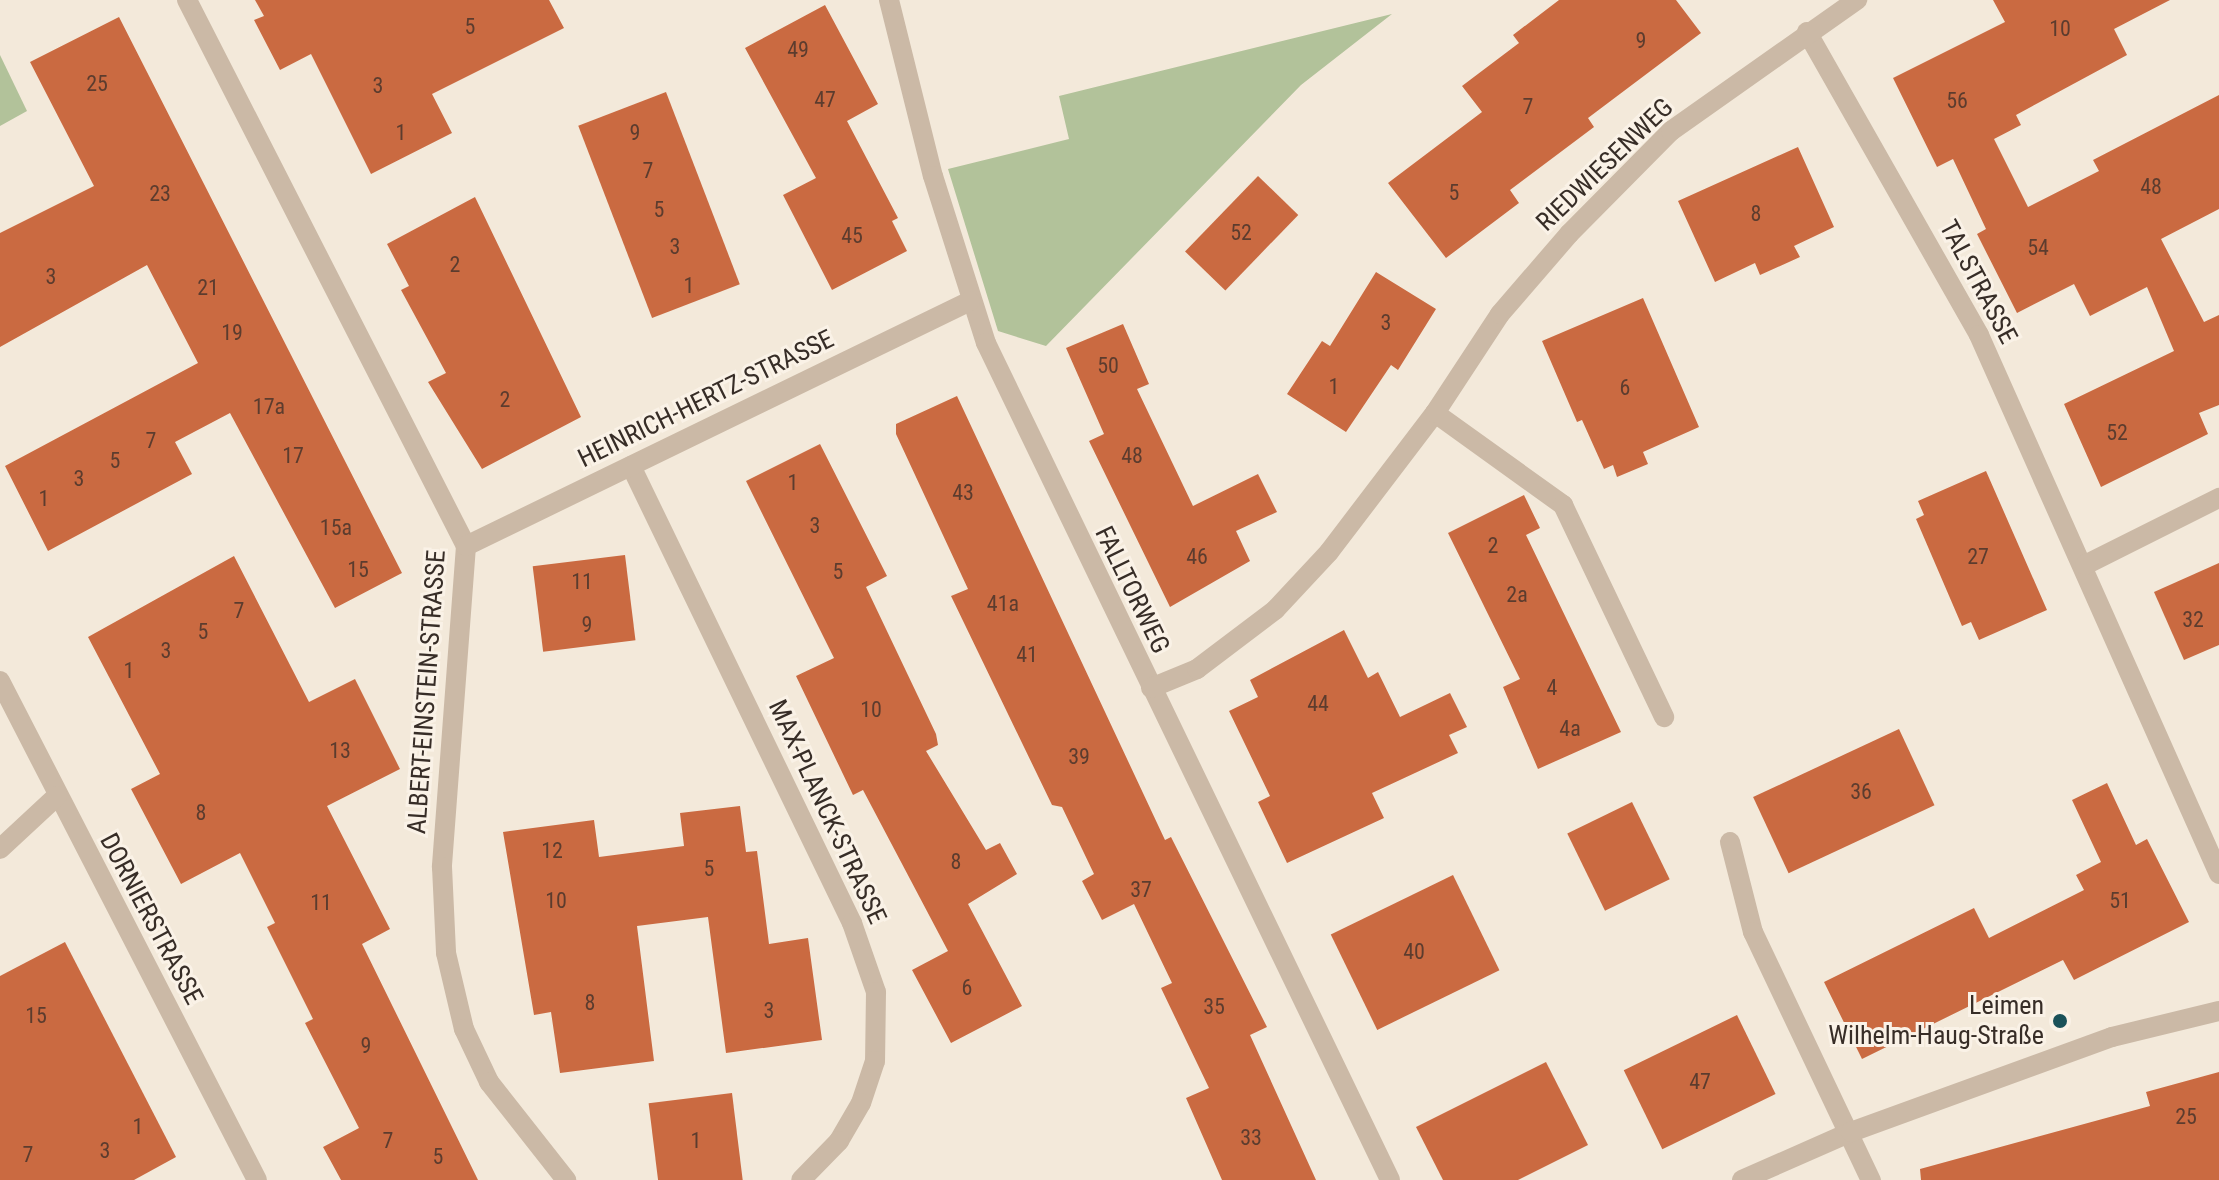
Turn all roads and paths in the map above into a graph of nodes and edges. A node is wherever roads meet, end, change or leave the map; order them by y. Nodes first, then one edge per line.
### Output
1 (187, 0) edge
2 (889, 0) edge
3 (1857, 0) edge
4 (1807, 32) junction
5 (970, 301) junction
6 (1435, 413) junction
7 (631, 466) junction
8 (2219, 498) edge
9 (466, 546) junction
10 (2085, 565) junction
11 (0, 681) edge
12 (1151, 688) junction
13 (1664, 717) dead end
14 (57, 796) junction
15 (1730, 842) dead end
16 (0, 849) edge
17 (2219, 874) edge
18 (2219, 1011) edge
19 (1851, 1132) junction
20 (257, 1180) edge
21 (566, 1180) edge
22 (801, 1180) edge
23 (1390, 1180) edge
24 (1742, 1180) edge
25 (1871, 1180) edge

1 - 9 street, ALBERT-EINSTEIN-STRASSE
2 - 5 street, FALLTORWEG
3 - 4 street, RIEDWIESENWEG
4 - 6 street, RIEDWIESENWEG
4 - 10 street, TALSTRASSE
5 - 7 street, HEINRICH-HERTZ-STRASSE
5 - 12 street, FALLTORWEG
6 - 12 street, RIEDWIESENWEG
6 - 13 street
7 - 9 street, HEINRICH-HERTZ-STRASSE
7 - 22 street, MAX-PLANCK-STRASSE
8 - 10 street
9 - 21 street, ALBERT-EINSTEIN-STRASSE
10 - 17 street, TALSTRASSE
11 - 14 street, DORNIERSTRASSE
12 - 23 street, FALLTORWEG
14 - 16 street
14 - 20 street, DORNIERSTRASSE
15 - 19 street
18 - 19 street
19 - 24 street
19 - 25 street

